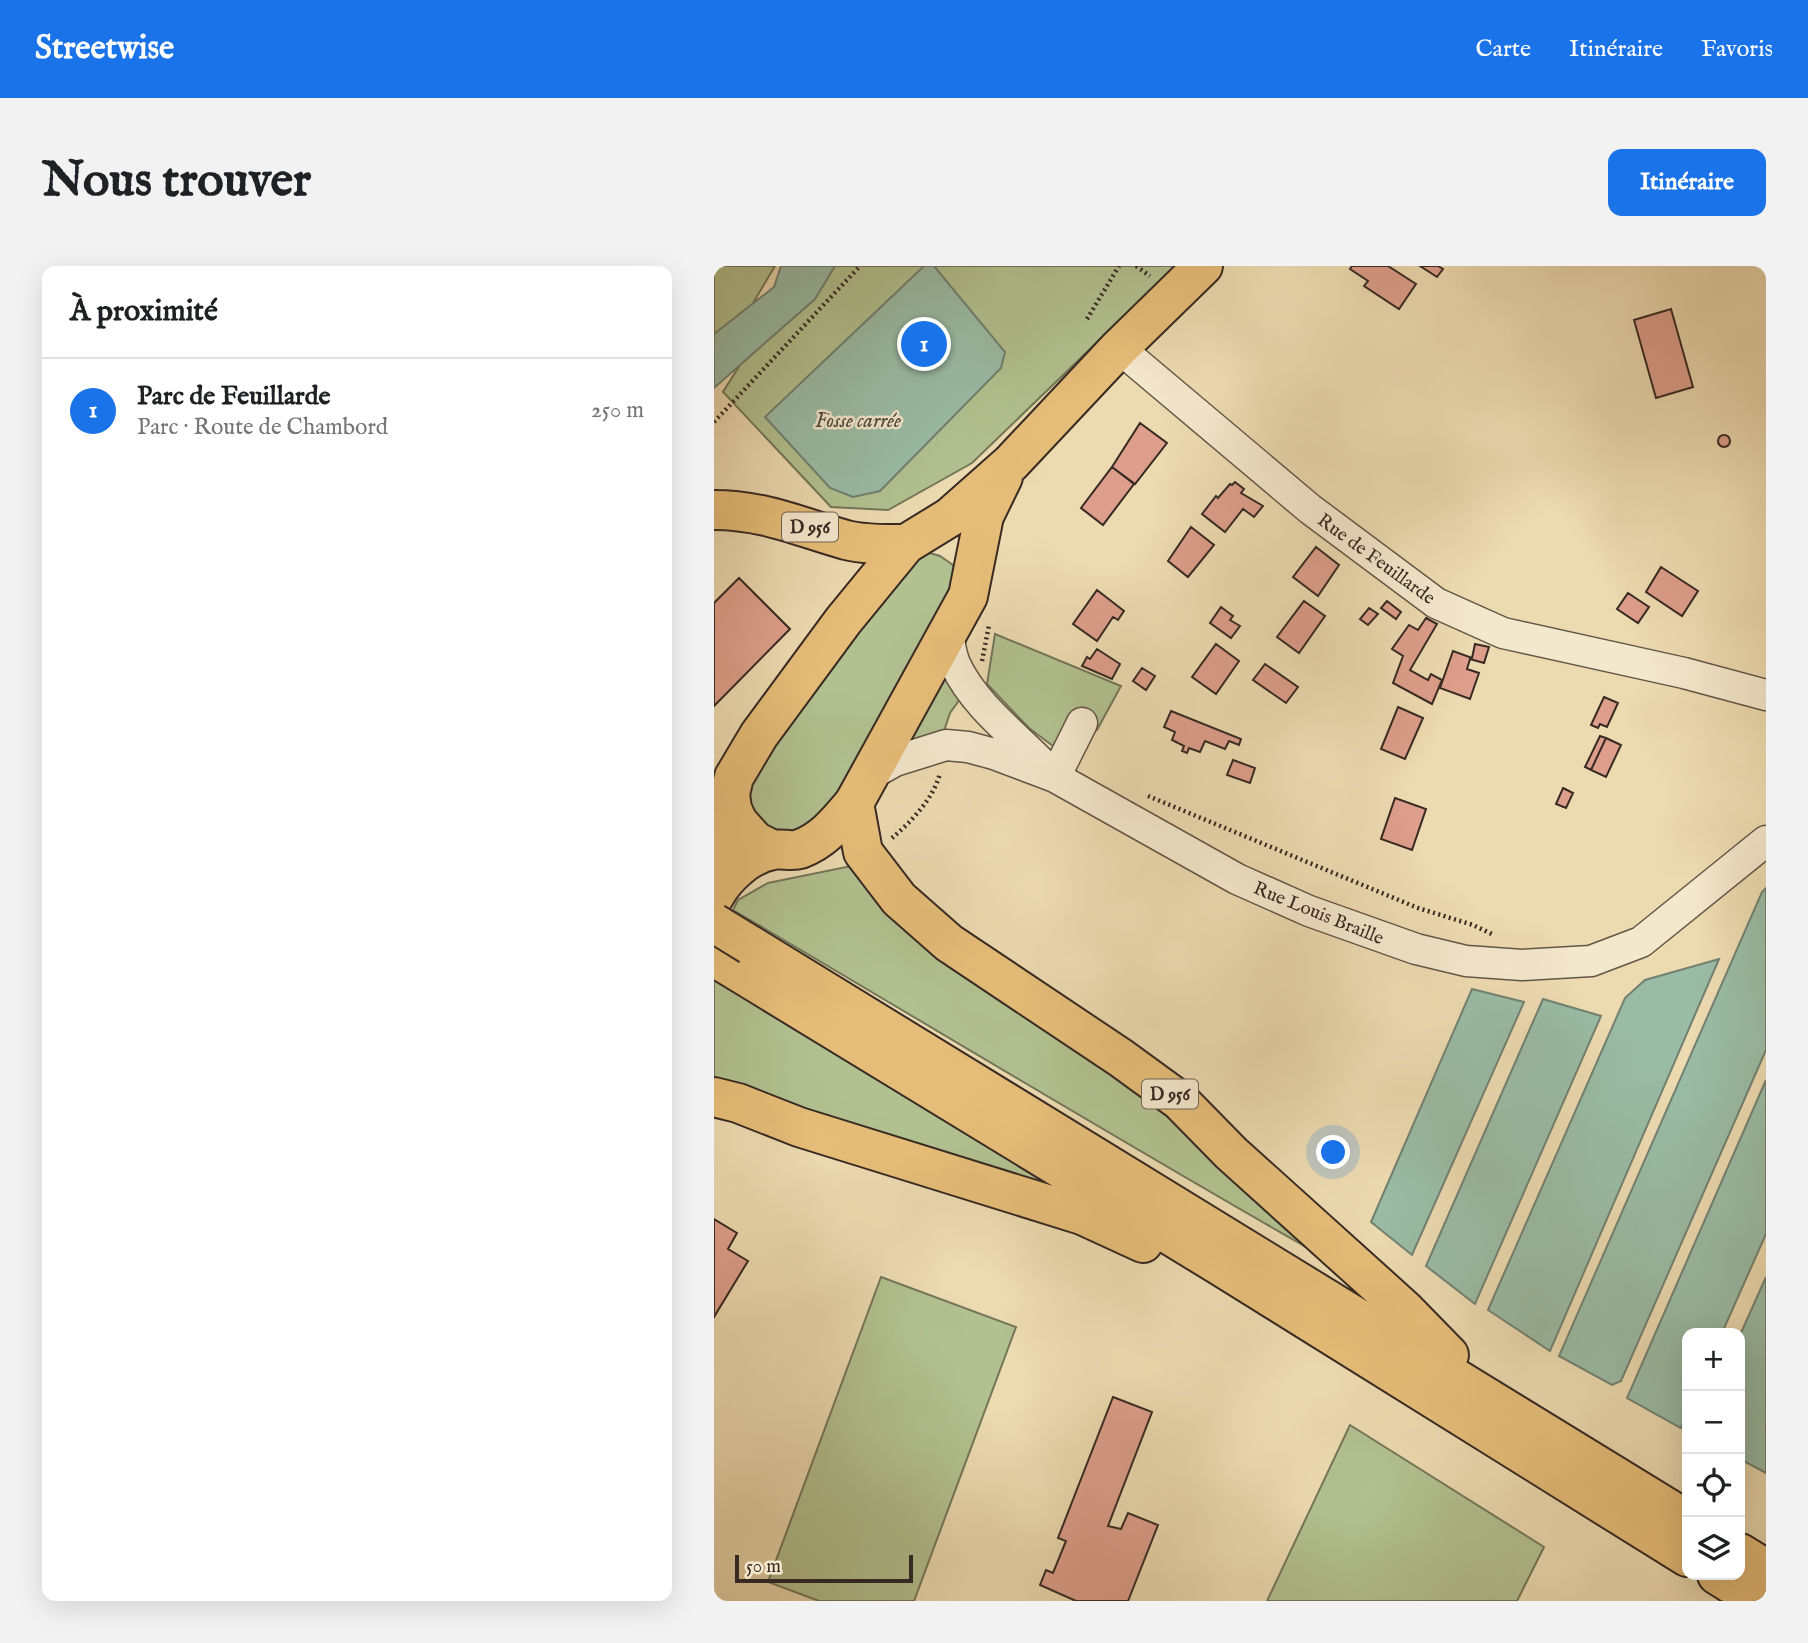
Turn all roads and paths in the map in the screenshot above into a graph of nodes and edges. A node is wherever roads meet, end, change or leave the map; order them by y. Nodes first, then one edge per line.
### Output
1 (860, 266) edge
2 (1119, 266) edge
3 (1203, 266) edge
4 (1087, 319) dead end
5 (1119, 348) junction
6 (714, 422) edge
7 (1011, 463) junction
8 (714, 510) edge
9 (916, 538) junction
10 (974, 565) junction
11 (948, 634) junction
12 (1766, 695) edge
13 (1082, 723) dead end
14 (1055, 778) junction
15 (861, 789) junction
16 (1138, 792) dead end
17 (725, 798) edge
18 (1766, 841) edge
19 (714, 850) edge
20 (773, 850) junction
21 (714, 897) edge
22 (714, 923) edge
23 (1497, 936) dead end
24 (732, 957) edge
25 (714, 1097) edge
26 (1222, 1267) junction
27 (1492, 1398) junction
28 (1682, 1517) edge
29 (1682, 1554) edge
30 (1745, 1556) edge
31 (1766, 1569) edge
32 (1725, 1580) edge
33 (1759, 1601) edge

1 - 6 path
2 - 4 path
3 - 5 main road
5 - 7 main road
5 - 12 street, Rue de Feuillarde
7 - 9 main road
7 - 10 main road
8 - 9 main road, D 956
9 - 10 main road
9 - 17 main road
10 - 11 main road
11 - 14 street
11 - 15 main road
13 - 14 street
14 - 15 street, Rue Louis Braille
14 - 18 street, Rue Louis Braille
15 - 20 main road
15 - 27 main road, D 956
16 - 23 path
17 - 19 main road
17 - 20 main road
20 - 21 main road
22 - 24 main road, D 956, bridge
24 - 26 main road, D 956
24 - 27 main road, D 956
25 - 26 main road, D 956
26 - 29 main road, D 956
27 - 28 main road, D 956
30 - 31 main road
32 - 33 main road

